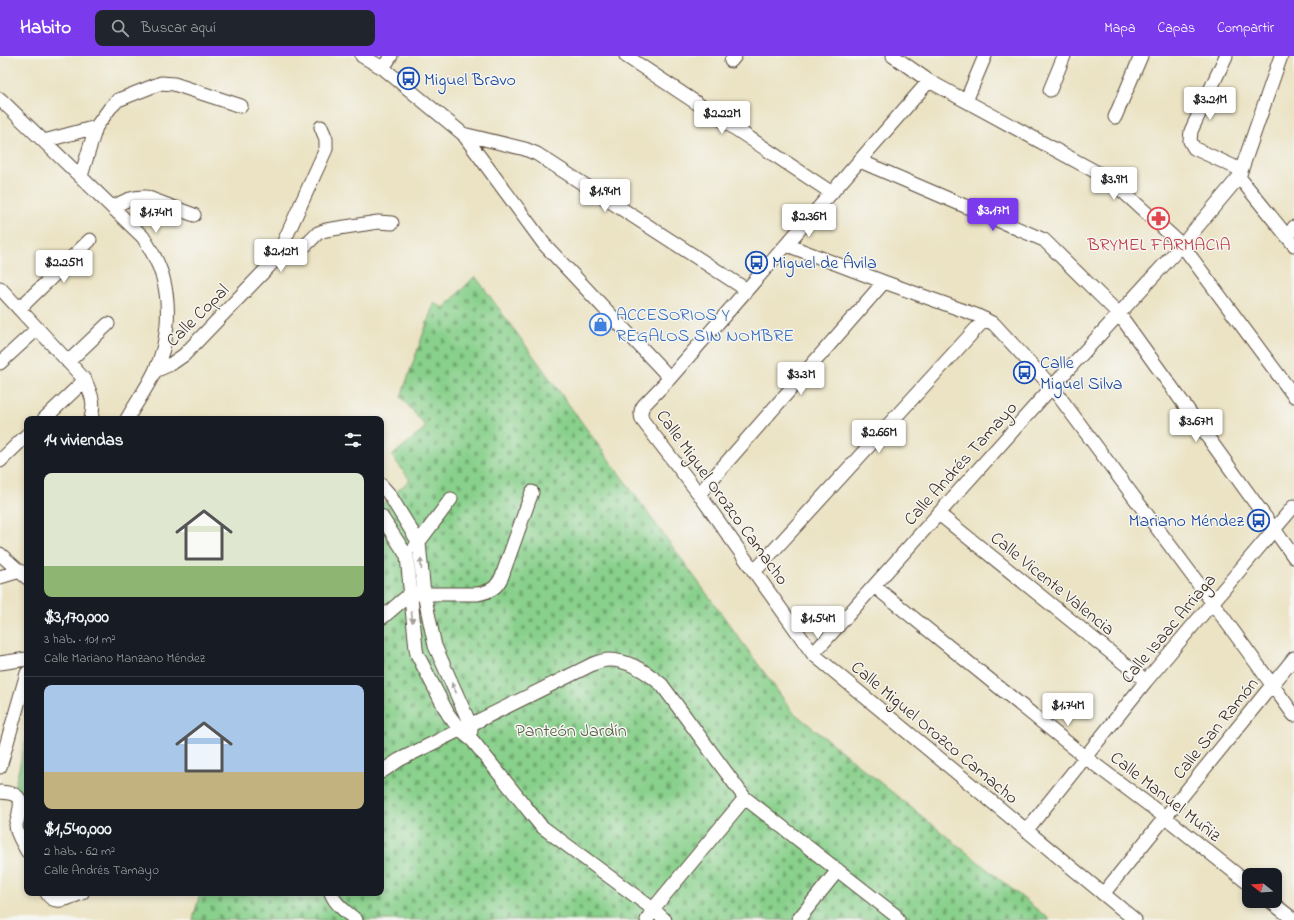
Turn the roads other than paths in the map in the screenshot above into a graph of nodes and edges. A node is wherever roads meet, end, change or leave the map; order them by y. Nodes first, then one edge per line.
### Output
1 (362, 56) edge
2 (391, 56) edge
3 (626, 56) edge
4 (893, 56) edge
5 (985, 56) edge
6 (1064, 56) edge
7 (1141, 56) edge
8 (1226, 56) edge
9 (1281, 56) edge
10 (383, 68) junction
11 (930, 81) junction
12 (1050, 90) dead end
13 (0, 99) edge
14 (966, 101) junction
15 (241, 106) dead end
16 (1116, 117) dead end
17 (96, 126) junction
18 (322, 127) dead end
19 (463, 134) junction
20 (44, 141) junction
21 (860, 161) junction
22 (1240, 173) junction
23 (81, 176) junction
24 (832, 193) junction
25 (113, 207) junction
26 (194, 215) dead end
27 (392, 223) dead end
28 (1292, 236) edge
29 (90, 240) dead end
30 (786, 245) junction
31 (1182, 245) junction
32 (281, 249) junction
33 (884, 282) junction
34 (0, 288) edge
35 (747, 290) junction
36 (19, 309) junction
37 (1119, 314) junction
38 (985, 319) junction
39 (108, 324) dead end
40 (37, 329) junction
41 (68, 362) junction
42 (0, 363) edge
43 (155, 372) junction
44 (670, 378) junction
45 (84, 380) junction
46 (1052, 387) junction
47 (1294, 396) edge
48 (47, 416) edge
49 (92, 416) edge
50 (129, 416) edge
51 (24, 438) edge
52 (0, 460) edge
53 (384, 489) edge
54 (532, 492) dead end
55 (699, 494) junction
56 (451, 499) dead end
57 (1294, 506) edge
58 (938, 514) junction
59 (384, 521) edge
60 (1274, 531) junction
61 (419, 543) junction
62 (0, 554) edge
63 (407, 556) junction
64 (1294, 557) edge
65 (754, 572) junction
66 (23, 575) edge
67 (0, 577) edge
68 (874, 586) junction
69 (410, 594) junction
70 (424, 594) junction
71 (1212, 602) junction
72 (384, 616) edge
73 (813, 654) junction
74 (1294, 658) edge
75 (24, 659) edge
76 (0, 663) edge
77 (24, 681) edge
78 (1146, 681) junction
79 (1272, 686) junction
80 (1294, 715) edge
81 (465, 727) junction
82 (6, 729) edge
83 (1085, 757) junction
84 (0, 767) edge
85 (384, 770) edge
86 (0, 792) edge
87 (745, 798) junction
88 (1165, 817) junction
89 (1026, 831) junction
90 (24, 845) edge
91 (838, 870) junction
92 (1242, 878) edge
93 (1103, 894) junction
94 (48, 896) edge
95 (73, 896) edge
96 (332, 896) edge
97 (1280, 908) edge
98 (650, 915) edge
99 (1289, 915) edge
100 (356, 920) edge
101 (665, 920) edge
102 (798, 920) edge
103 (898, 920) edge
104 (1135, 920) edge

1 - 10 street, Calle Miguel Orozco Camacho
2 - 10 street
3 - 24 street
4 - 11 street
5 - 14 street
6 - 12 street
7 - 16 street
8 - 22 street
9 - 22 street, Calle Andrés Tamayo
10 - 19 street, Calle Miguel Orozco Camacho
11 - 14 street
11 - 21 street
13 - 20 street
14 - 31 street
15 - 17 street
17 - 20 street
17 - 23 street
18 - 32 street, Calle Copal
19 - 35 street
19 - 44 street, Calle Miguel Orozco Camacho
20 - 23 street
21 - 24 street
21 - 37 street
22 - 28 street
22 - 31 street, Calle Andrés Tamayo
23 - 25 street
24 - 30 street
25 - 26 street
25 - 43 street
27 - 32 street
29 - 36 street
30 - 33 street
30 - 35 street
31 - 37 street, Calle Andrés Tamayo
31 - 47 street
32 - 43 street, Calle Copal
33 - 38 street
33 - 55 street
34 - 36 street
35 - 44 street
36 - 40 street
37 - 46 street, Calle Andrés Tamayo
37 - 60 street
38 - 46 street
38 - 65 street
39 - 41 street
40 - 41 street
40 - 42 street
41 - 45 street
43 - 50 street
44 - 55 street, Calle Miguel Orozco Camacho
45 - 48 street
45 - 49 street
46 - 58 street, Calle Andrés Tamayo
46 - 71 street
51 - 52 street
53 - 61 street
54 - 70 street
55 - 65 street, Calle Miguel Orozco Camacho
56 - 61 street
57 - 60 street, Calle Isaac Arriaga
58 - 68 street, Calle Andrés Tamayo
58 - 78 street, Calle Vicente Valencia
59 - 63 street
60 - 64 street
60 - 71 street, Calle Isaac Arriaga
61 - 63 street
70 -> 61 street
62 - 66 street
63 - 69 street
65 - 73 street, Calle Miguel Orozco Camacho
66 - 67 street
68 - 73 street, Calle Andrés Tamayo
68 - 83 street, Calle Manuel Muñiz
69 - 70 street
69 - 72 street
69 -> 81 street
81 -> 70 street
71 - 78 street, Calle Isaac Arriaga
71 - 79 street
73 - 89 street, Calle Miguel Orozco Camacho
74 - 79 street, Calle San Ramón
75 - 76 street
77 - 82 street
78 - 83 street, Calle Isaac Arriaga
79 - 80 street
79 - 88 street, Calle San Ramón
81 - 85 street
81 - 87 street
81 - 98 street
82 - 84 street
83 - 88 street, Calle Manuel Muñiz
83 - 89 street, Calle Isaac Arriaga
86 - 90 street
87 - 91 street
87 - 98 street
88 - 92 street, Calle Manuel Muñiz
88 - 93 street, Calle San Ramón
89 - 93 street, Calle Miguel Orozco Camacho
91 - 102 street
91 - 103 street
93 - 104 street, Calle Miguel Orozco Camacho
94 - 95 street
96 - 100 street
97 - 99 street
98 - 101 street

